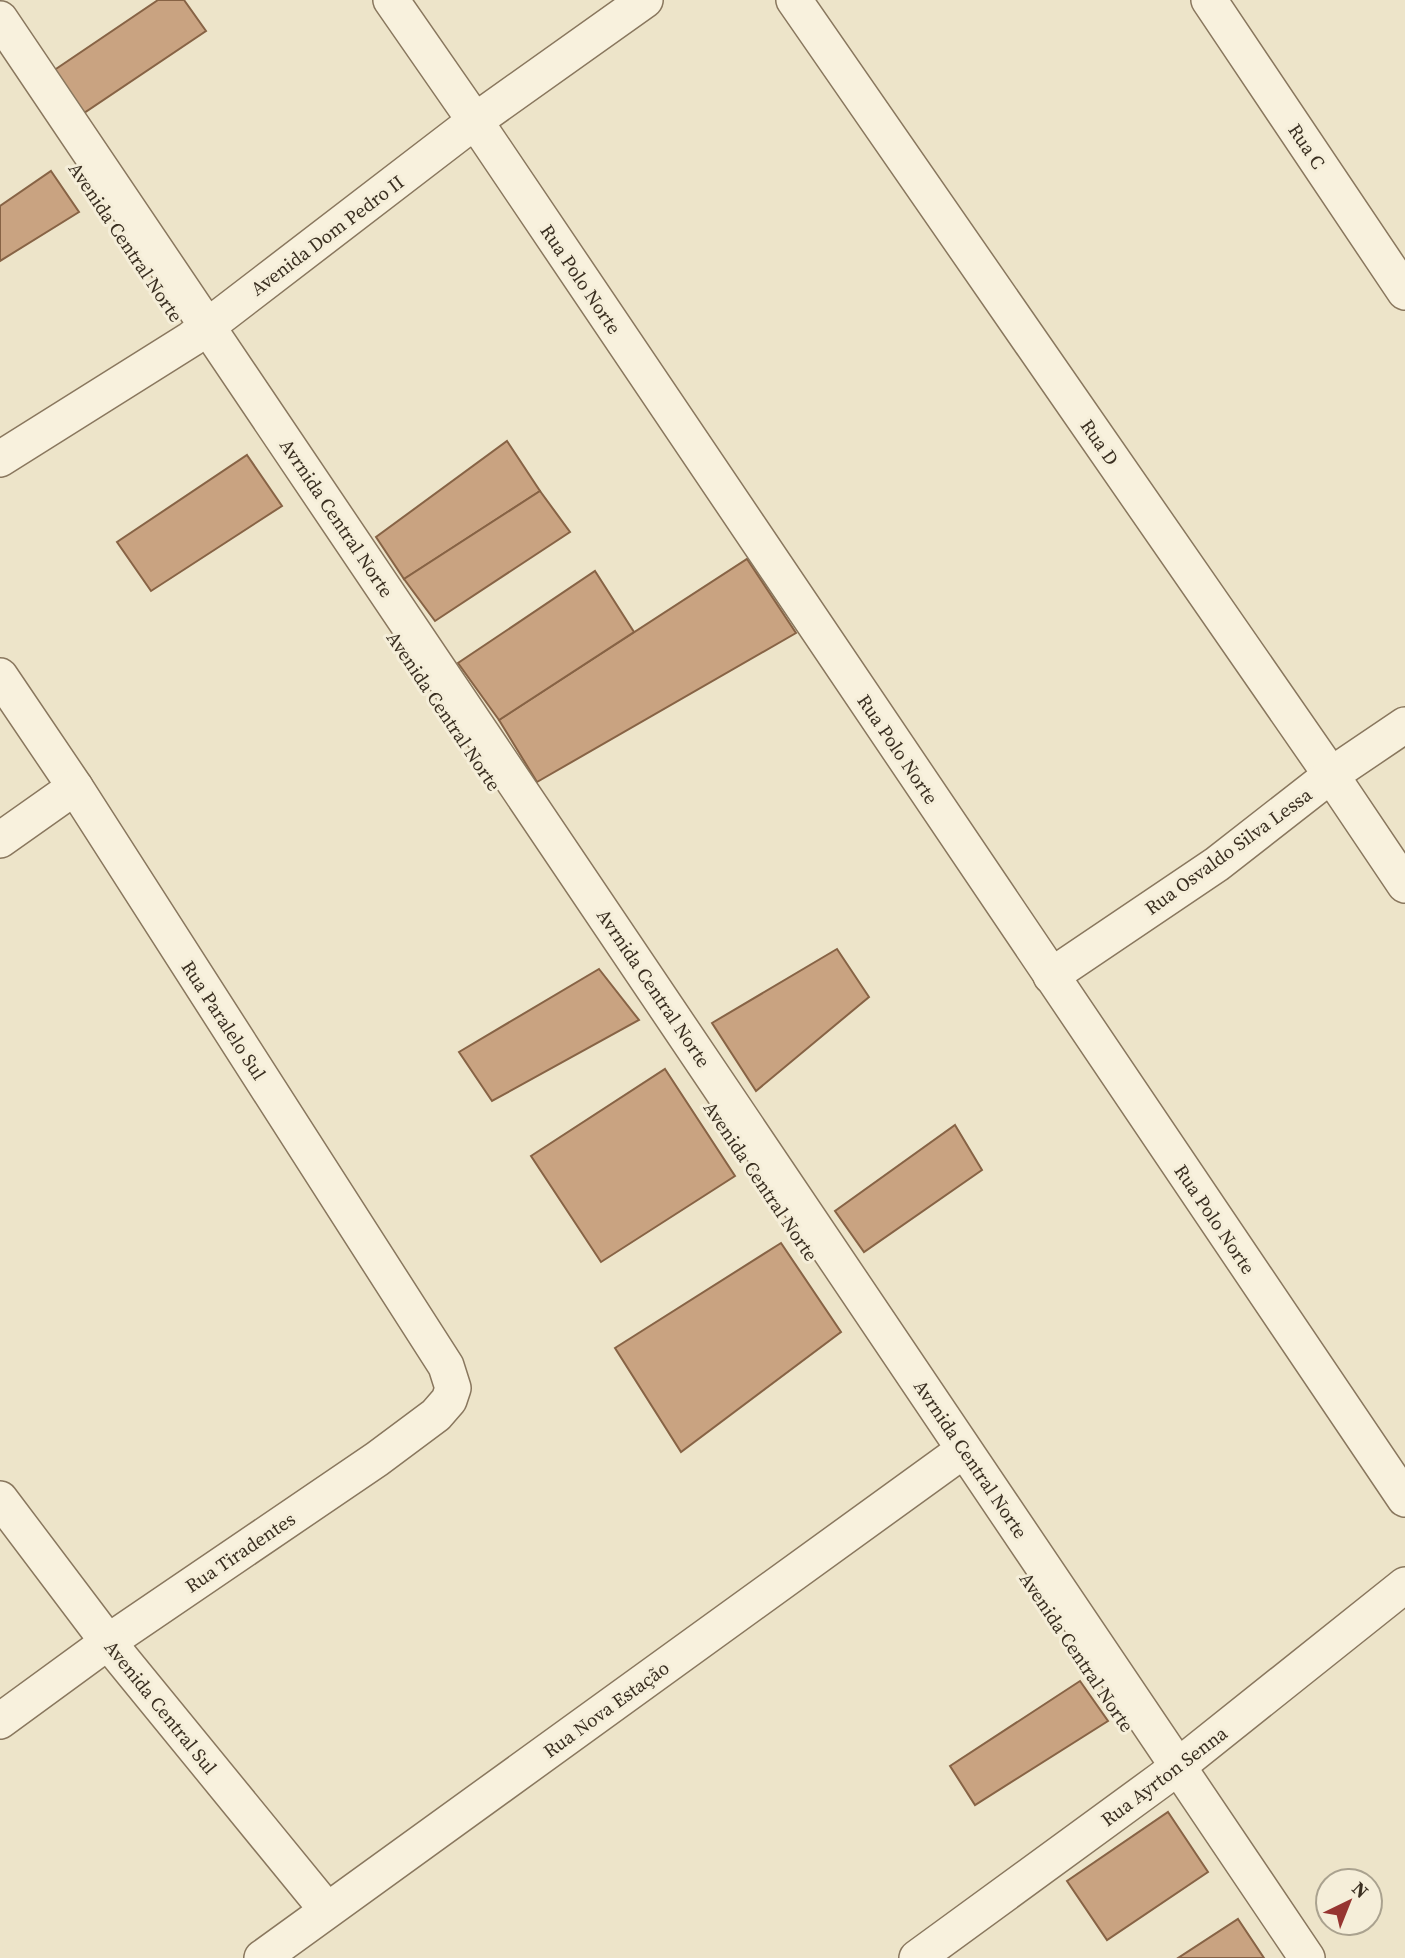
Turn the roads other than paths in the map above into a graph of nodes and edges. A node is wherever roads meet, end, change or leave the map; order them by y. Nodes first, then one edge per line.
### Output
1 (391, 0) edge
2 (645, 0) edge
3 (794, 0) edge
4 (1209, 0) edge
5 (0, 19) edge
6 (0, 57) edge
7 (475, 121) junction
8 (1405, 292) edge
9 (200, 332) junction
10 (0, 458) edge
11 (0, 676) edge
12 (1405, 724) edge
13 (1331, 775) junction
14 (75, 786) junction
15 (0, 840) edge
16 (1405, 885) edge
17 (1051, 976) junction
18 (446, 1366) joint
19 (950, 1460) junction
20 (0, 1499) edge
21 (1405, 1499) edge
22 (1405, 1586) edge
23 (108, 1643) junction
24 (0, 1721) edge
25 (1170, 1773) junction
26 (327, 1910) junction
27 (262, 1958) edge
28 (917, 1958) edge
29 (1285, 1958) edge
30 (1307, 1958) edge

1 - 7 street, Rua Polo Norte
2 - 7 street, Avenida Dom Pedro II
3 - 13 street, Rua D
4 - 8 street, Rua C
5 - 9 street, Avrnida Central Norte
6 - 9 street, Avenida Central Norte
7 - 9 street, Avenida Dom Pedro II
7 - 17 street, Rua Polo Norte
9 - 10 street, Avenida Dom Pedro II
9 - 19 street, Avenida Central Norte
9 - 25 street, Avrnida Central Norte
11 - 14 street, Rua Paralelo Sul
12 - 13 street, Rua Osvaldo Silva Lessa
13 - 16 street, Rua D
13 - 17 street, Rua Osvaldo Silva Lessa
14 - 15 street
14 - 18 street, Rua Paralelo Sul
17 - 21 street, Rua Polo Norte
18 - 23 street, Rua Tiradentes
19 - 25 street, Avenida Central Norte
19 - 26 street, Rua Nova Estação
20 - 23 street, Avenida Central Sul
22 - 25 street, Rua Ayrton Senna
23 - 24 street, Rua Tiradentes
23 - 26 street, Avenida Central Sul
25 - 28 street, Rua Ayrton Senna
25 - 29 street, Avenida Central Norte
25 - 30 street, Avrnida Central Norte
26 - 27 street, Rua Nova Estação

